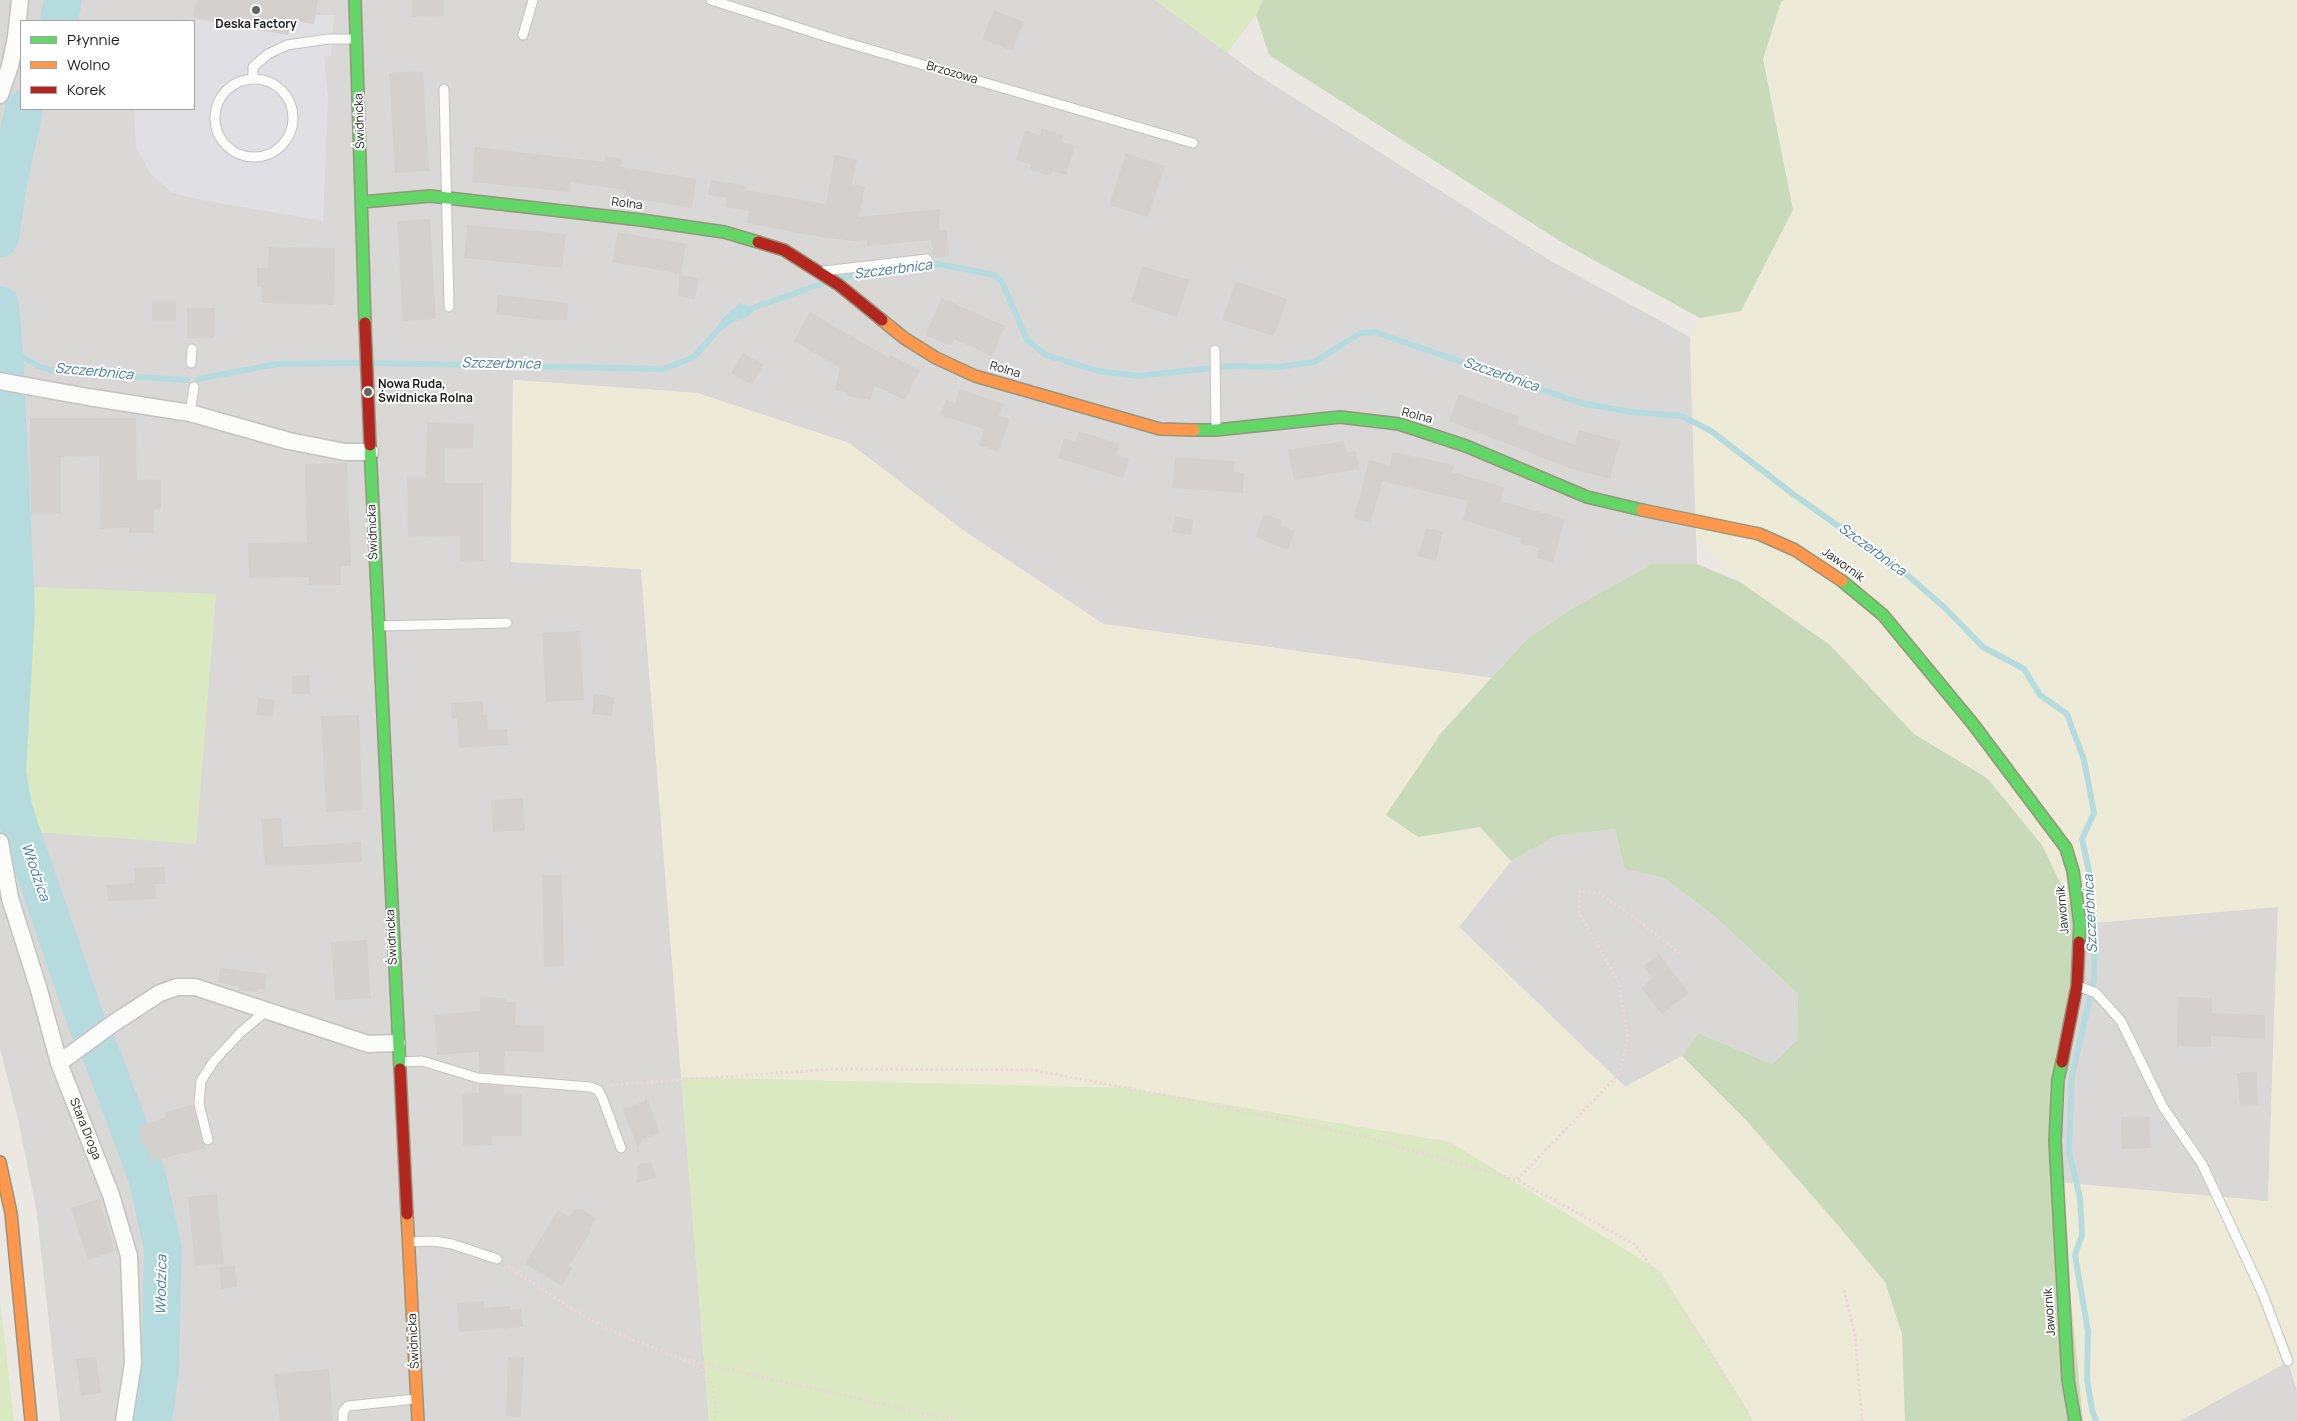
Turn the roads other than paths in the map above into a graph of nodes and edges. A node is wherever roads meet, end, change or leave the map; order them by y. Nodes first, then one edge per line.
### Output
1 (20, 0) edge
2 (355, 0) edge
3 (533, 0) edge
4 (711, 0) edge
5 (523, 35) dead end
6 (358, 39) junction
7 (253, 78) junction
8 (444, 89) dead end
9 (0, 95) edge
10 (1193, 143) dead end
11 (447, 198) junction
12 (362, 202) junction
13 (927, 259) dead end
14 (819, 271) junction
15 (449, 307) dead end
16 (192, 349) dead end
17 (1214, 350) dead end
18 (191, 363) dead end
19 (0, 381) edge
20 (194, 387) dead end
21 (190, 413) junction
22 (1216, 430) junction
23 (370, 452) junction
24 (1662, 515) joint
25 (508, 623) dead end
26 (376, 626) junction
27 (0, 842) edge
28 (2077, 986) junction
29 (267, 1010) junction
30 (397, 1043) junction
31 (64, 1059) junction
32 (398, 1061) junction
33 (208, 1140) dead end
34 (621, 1148) dead end
35 (0, 1162) edge
36 (409, 1242) junction
37 (497, 1259) road end
38 (2288, 1361) dead end
39 (417, 1399) junction
40 (31, 1421) edge
41 (124, 1421) edge
42 (343, 1421) edge
43 (418, 1421) edge
44 (2075, 1421) edge

1 - 9 street
2 - 6 street, Świdnicka
3 - 5 lane
4 - 10 lane, Brzozowa
6 - 7 lane
6 - 12 street, Świdnicka
7 - 7 lane
8 - 11 lane
11 - 12 street, Rolna
11 - 14 street, Rolna
11 - 15 lane
12 - 23 street, Świdnicka
13 - 14 lane
14 - 22 street, Rolna
16 - 18 lane
17 - 22 lane
19 - 21 street
20 - 21 lane
21 - 23 street
22 - 24 street, Rolna
23 - 26 street, Świdnicka
24 - 28 street, Jawornik
25 - 26 lane
26 - 30 street, Świdnicka
27 - 31 street, Stara Droga
28 - 38 lane
28 - 44 street, Jawornik
29 - 30 street
29 - 31 street
29 - 33 lane
30 - 32 street, Świdnicka
31 - 41 street, Stara Droga
32 - 34 lane
32 - 36 street, Świdnicka
35 - 40 street
36 - 37 lane
36 - 39 street, Świdnicka
39 - 42 lane
39 - 43 street, Świdnicka

